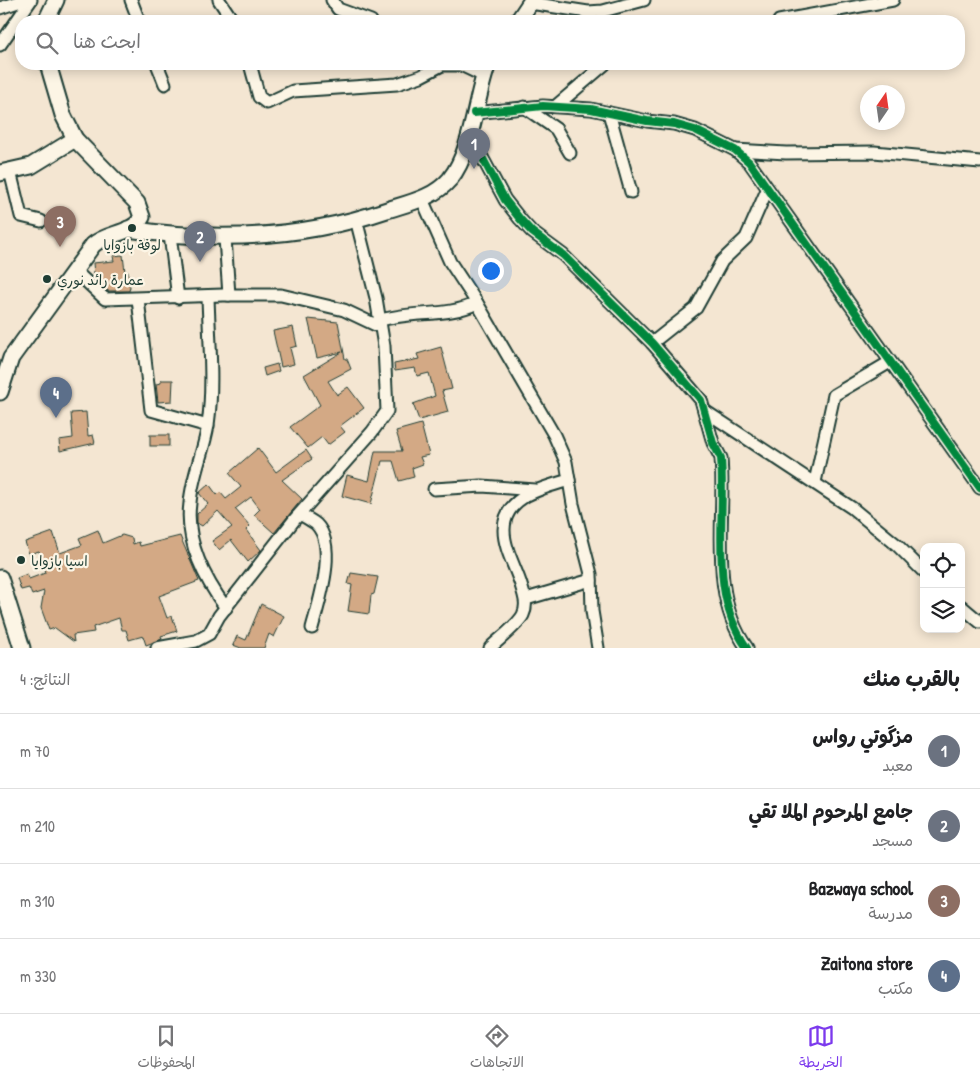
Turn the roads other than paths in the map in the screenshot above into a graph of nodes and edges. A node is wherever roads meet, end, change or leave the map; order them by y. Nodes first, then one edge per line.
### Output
1 (23, 0) edge
2 (54, 0) edge
3 (131, 0) edge
4 (219, 0) edge
5 (332, 0) edge
6 (644, 0) edge
7 (893, 0) edge
8 (531, 2) edge
9 (0, 8) edge
10 (15, 15) edge
11 (48, 15) edge
12 (137, 15) edge
13 (229, 15) edge
14 (354, 15) edge
15 (522, 15) edge
16 (812, 15) edge
17 (15, 16) edge
18 (0, 45) edge
19 (50, 70) edge
20 (159, 70) edge
21 (252, 70) edge
22 (432, 70) edge
23 (486, 70) edge
24 (596, 70) edge
25 (165, 84) dead end
26 (556, 106) junction
27 (524, 107) junction
28 (474, 112) junction
29 (609, 113) junction
30 (75, 139) junction
31 (467, 142) junction
32 (735, 150) junction
33 (570, 153) dead end
34 (980, 162) edge
35 (5, 172) edge
36 (767, 190) junction
37 (631, 192) dead end
38 (422, 199) junction
39 (356, 219) junction
40 (41, 221) dead end
41 (128, 229) junction
42 (170, 235) junction
43 (225, 238) junction
44 (74, 270) junction
45 (229, 295) junction
46 (208, 296) junction
47 (178, 298) junction
48 (138, 299) junction
49 (478, 303) junction
50 (379, 324) junction
51 (652, 343) junction
52 (18, 348) junction
53 (0, 360) edge
54 (890, 362) junction
55 (0, 392) edge
56 (705, 411) junction
57 (208, 426) junction
58 (569, 480) junction
59 (815, 482) junction
60 (980, 488) edge
61 (434, 489) dead end
62 (535, 490) junction
63 (300, 514) junction
64 (920, 568) edge
65 (0, 578) edge
66 (591, 580) junction
67 (526, 599) junction
68 (226, 608) junction
69 (965, 609) edge
70 (980, 622) edge
71 (312, 628) dead end
72 (22, 648) edge
73 (157, 648) edge
74 (490, 648) edge
75 (598, 648) edge
76 (747, 648) edge

1 - 9 street
1 - 10 street
2 - 11 street
3 - 12 street
4 - 13 street
5 - 14 street
6 - 8 street
7 - 16 street
8 - 15 street
17 - 18 street
19 - 30 street
20 - 25 street
21 - 22 street
23 - 28 street
24 - 26 street
26 - 27 street
26 - 29 street
27 - 28 street
27 - 33 street
28 - 31 street
29 - 32 street
29 - 37 street
30 - 35 street
30 - 41 street
31 - 38 street
31 - 51 street
32 - 34 street
32 - 36 street
35 - 40 street
36 - 51 street
36 - 54 street
38 - 39 street
38 - 49 street
39 - 43 street
39 - 50 street
41 - 42 street
41 - 44 street
42 - 43 street
42 - 47 street
43 - 45 street
44 - 48 street
44 - 52 street
45 - 46 street
45 - 50 street
46 - 47 street
46 - 57 street
47 - 48 street
48 - 57 street
49 - 50 street
49 - 58 street
50 - 63 street
51 - 56 street
52 - 53 street
52 - 55 street
54 - 59 street
54 - 60 street
56 - 59 street
56 - 76 street
57 - 68 street
58 - 62 street
58 - 66 street
59 - 64 street
61 - 62 street
62 - 67 street
63 - 68 street
63 - 71 street
65 - 72 street
66 - 67 street
66 - 75 street
67 - 74 street
68 - 73 street
69 - 70 street

